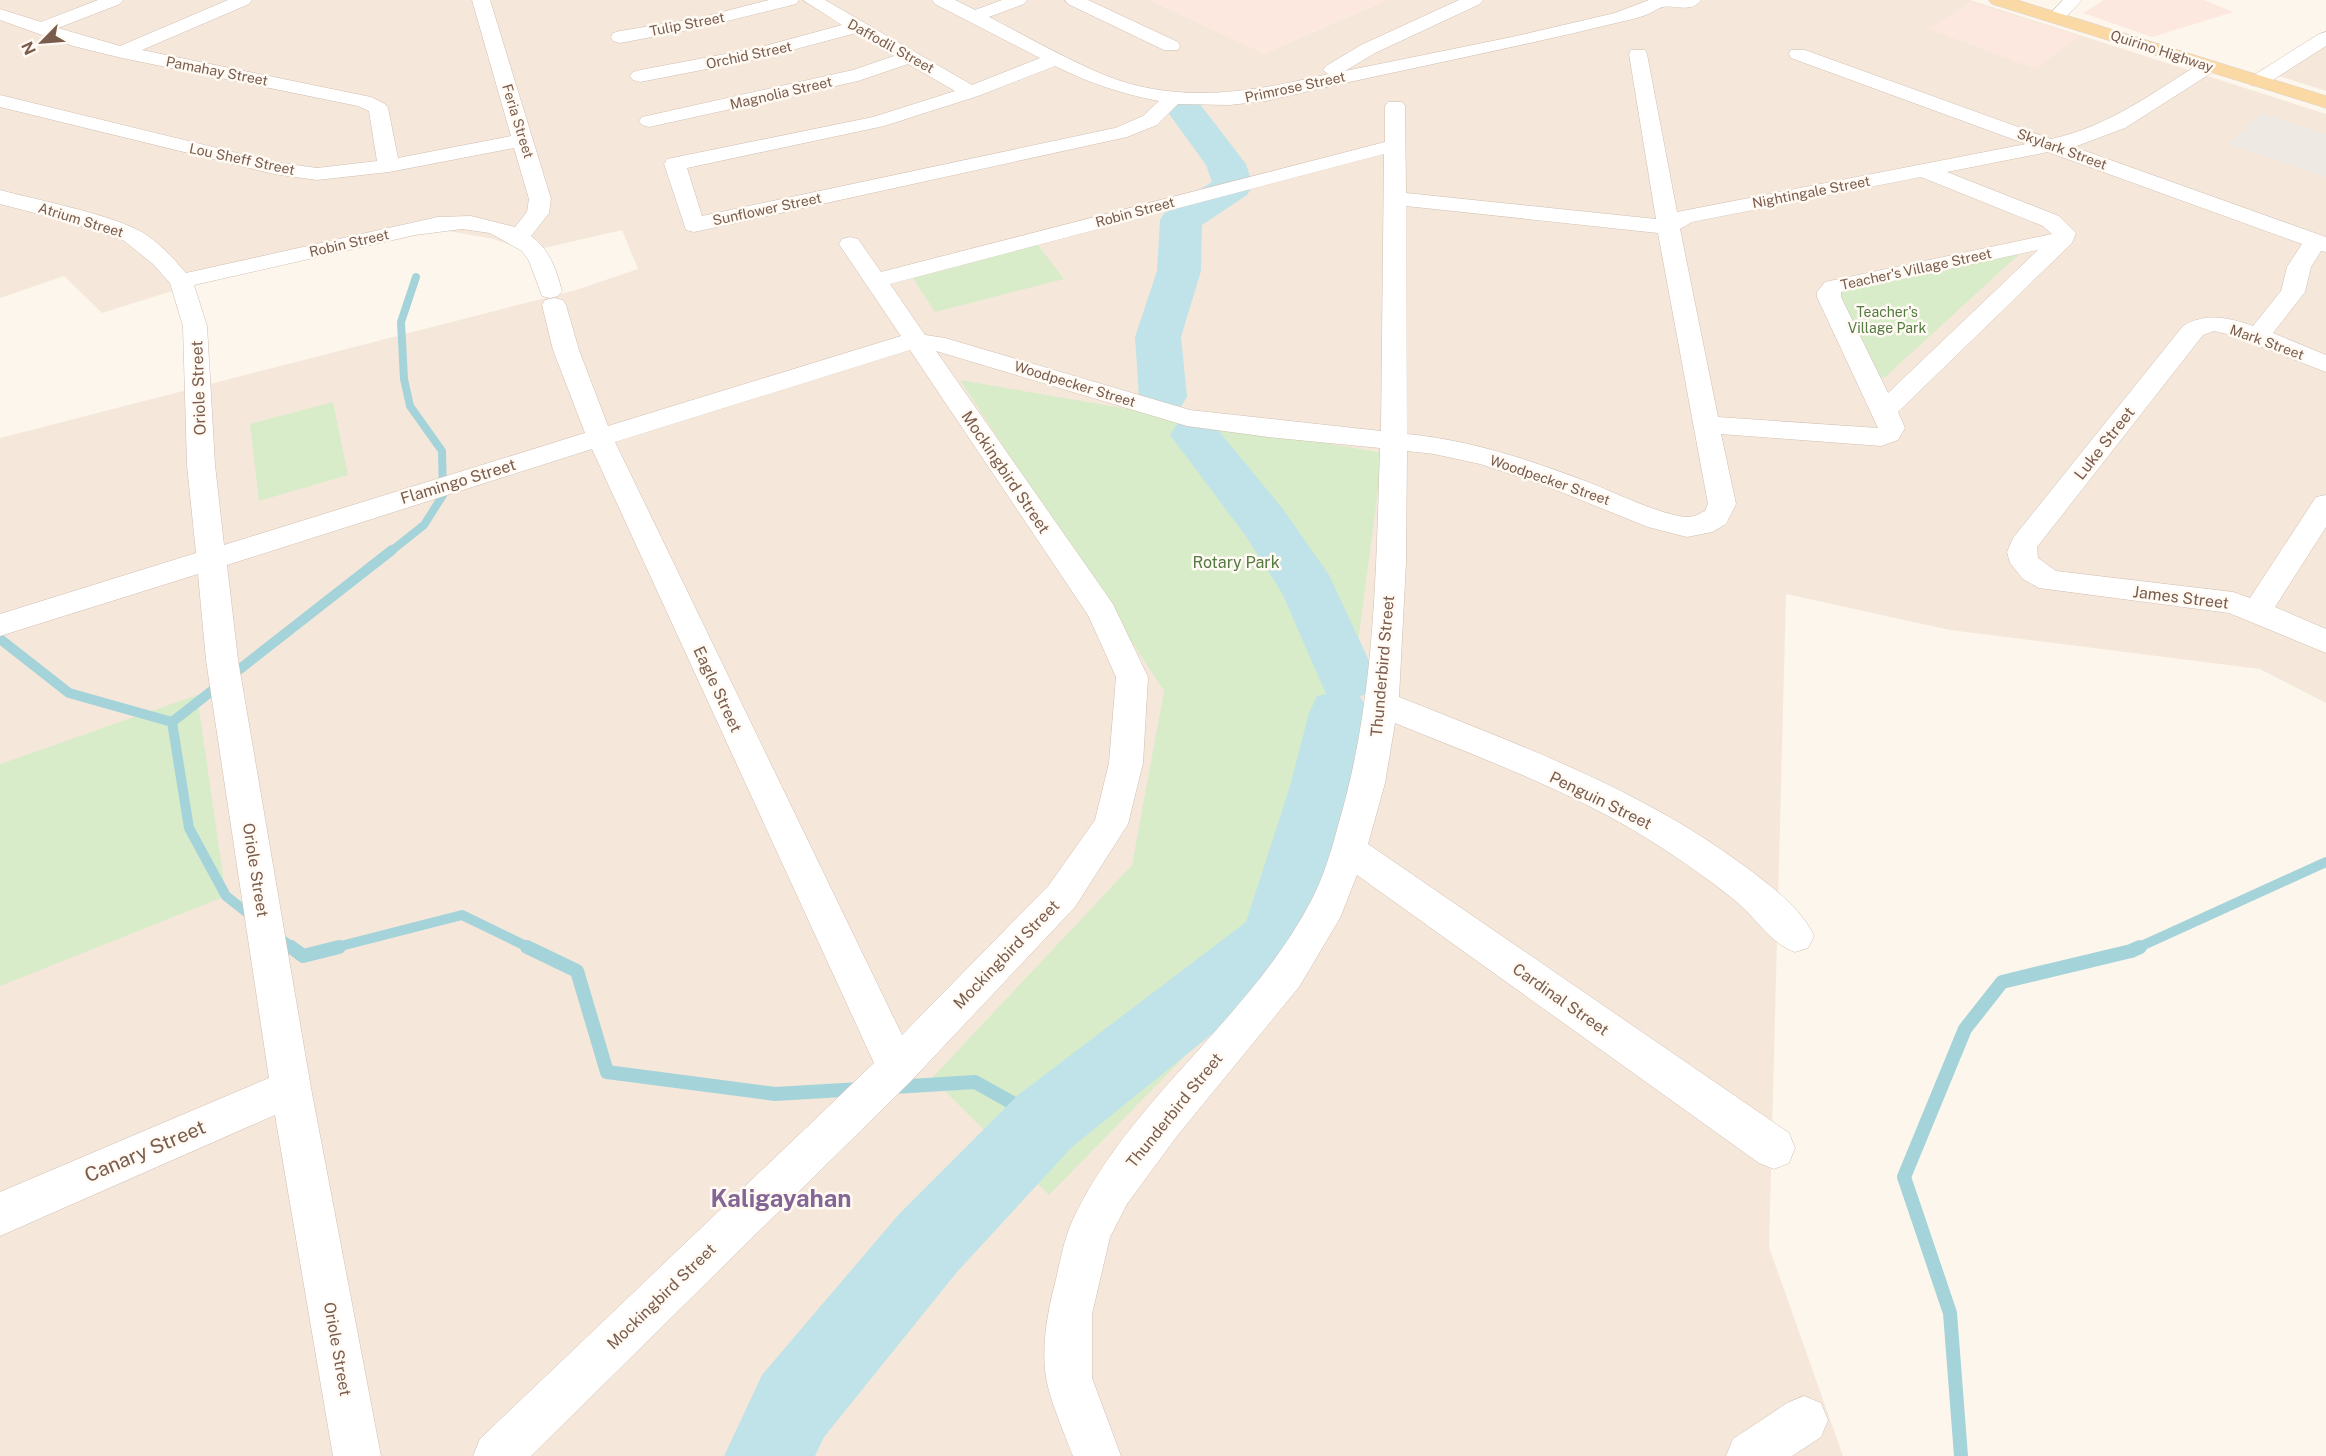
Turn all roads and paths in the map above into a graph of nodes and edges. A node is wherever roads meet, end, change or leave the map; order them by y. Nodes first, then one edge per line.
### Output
1 (114, 0) edge
2 (243, 0) edge
3 (481, 0) edge
4 (790, 0) edge
5 (812, 0) edge
6 (940, 0) edge
7 (1018, 0) edge
8 (1074, 0) edge
9 (1474, 0) edge
10 (1660, 0) edge
11 (1692, 0) edge
12 (1998, 0) edge
13 (2073, 0) edge
14 (0, 14) edge
15 (973, 17) junction
16 (2056, 17) junction
17 (857, 27) junction
18 (39, 29) junction
19 (620, 37) dead end
20 (1392, 38) junction
21 (2326, 38) edge
22 (1171, 46) dead end
23 (122, 52) junction
24 (1638, 54) dead end
25 (1798, 54) dead end
26 (911, 56) junction
27 (2315, 56) edge
28 (1441, 57) junction
29 (1056, 59) junction
30 (2208, 66) junction
31 (640, 76) dead end
32 (1329, 80) junction
33 (2267, 84) junction
34 (971, 92) junction
35 (1172, 98) junction
36 (0, 101) edge
37 (2326, 102) edge
38 (1395, 106) dead end
39 (650, 121) dead end
40 (523, 140) junction
41 (1396, 146) junction
42 (2052, 146) junction
43 (389, 166) junction
44 (1923, 170) junction
45 (0, 197) edge
46 (1394, 198) junction
47 (1667, 227) junction
48 (518, 237) junction
49 (2064, 238) junction
50 (2320, 243) edge
51 (850, 244) dead end
52 (181, 281) junction
53 (875, 281) junction
54 (2208, 324) joint
55 (2257, 337) junction
56 (918, 342) junction
57 (2326, 363) edge
58 (1884, 411) junction
59 (1706, 425) junction
60 (599, 436) junction
61 (1390, 440) junction
62 (2326, 504) edge
63 (209, 559) junction
64 (2031, 570) joint
65 (2258, 611) junction
66 (0, 625) edge
67 (2326, 642) edge
68 (1382, 704) junction
69 (1349, 850) junction
70 (1795, 936) dead end
71 (897, 1068) junction
72 (291, 1088) junction
73 (1773, 1148) dead end
74 (0, 1214) edge
75 (1804, 1420) dead end
76 (357, 1456) edge
77 (496, 1456) edge
78 (1097, 1456) edge
79 (1750, 1456) edge

1 - 18 street
2 - 23 street
3 - 40 street, Feria Street
4 - 19 street, Tulip Street
5 - 17 street, Daffodil Street
6 - 15 street, Primrose Street
7 - 15 street
8 - 22 street
9 - 20 street
10 - 11 street, Primrose Street
10 - 28 street, Primrose Street
12 - 16 main road, Quirino Highway
13 - 16 street
14 - 18 street, Pamahay Street
15 - 29 street, Primrose Street
16 - 30 main road, Quirino Highway
17 - 26 street, Daffodil Street
17 - 31 street, Orchid Street
18 - 23 street, Pamahay Street
20 - 28 street
20 - 32 street
21 - 27 street
23 - 43 street, Pamahay Street
24 - 47 street, Woodpecker Street
25 - 42 street, Skylark Street
26 - 34 street, Daffodil Street
26 - 39 street, Magnolia Street
27 - 33 street
28 - 32 street, Primrose Street
29 - 34 street, Sunflower Street
29 - 35 street, Primrose Street
30 - 33 main road, Quirino Highway
30 - 42 street, Nightingale Street
32 - 35 street, Primrose Street
33 - 37 main road, Quirino Highway
34 - 35 street, Sunflower Street
36 - 43 street, Lou Sheff Street
38 - 41 street, Thunderbird Street
40 - 43 street, Lou Sheff Street
40 - 48 street, Feria Street
41 - 46 street, Thunderbird Street
41 - 53 street, Robin Street
42 - 44 street, Nightingale Street
42 - 50 street, Skylark Street
44 - 47 street, Nightingale Street
44 - 49 street
45 - 52 street, Atrium Street
46 - 47 street, Nightingale Street
46 - 61 street, Thunderbird Street
47 - 59 street, Woodpecker Street
48 - 52 street, Robin Street
48 - 60 street, Eagle Street
49 - 58 street
49 - 58 street, Teacher's Village Street
50 - 55 street
51 - 53 street, Mockingbird Street
52 - 63 street, Oriole Street
53 - 56 street, Mockingbird Street
54 - 55 street, Mark Street
54 - 64 street, Luke Street
55 - 57 street, Mark Street
56 - 60 street, Flamingo Street
56 - 61 street, Woodpecker Street
56 - 71 street, Mockingbird Street
58 - 59 street, Teacher's Village Street
59 - 61 street, Woodpecker Street
60 - 63 street, Flamingo Street
60 - 71 street, Eagle Street
61 - 68 street, Thunderbird Street
62 - 65 street
63 - 66 street, Flamingo Street
63 - 72 street, Oriole Street
64 - 65 street, James Street
65 - 67 street, James Street
68 - 69 street, Thunderbird Street
68 - 70 street, Penguin Street
69 - 73 street, Cardinal Street
69 - 78 street, Thunderbird Street
71 - 77 street, Mockingbird Street
72 - 74 street, Canary Street
72 - 76 street, Oriole Street
75 - 79 street

